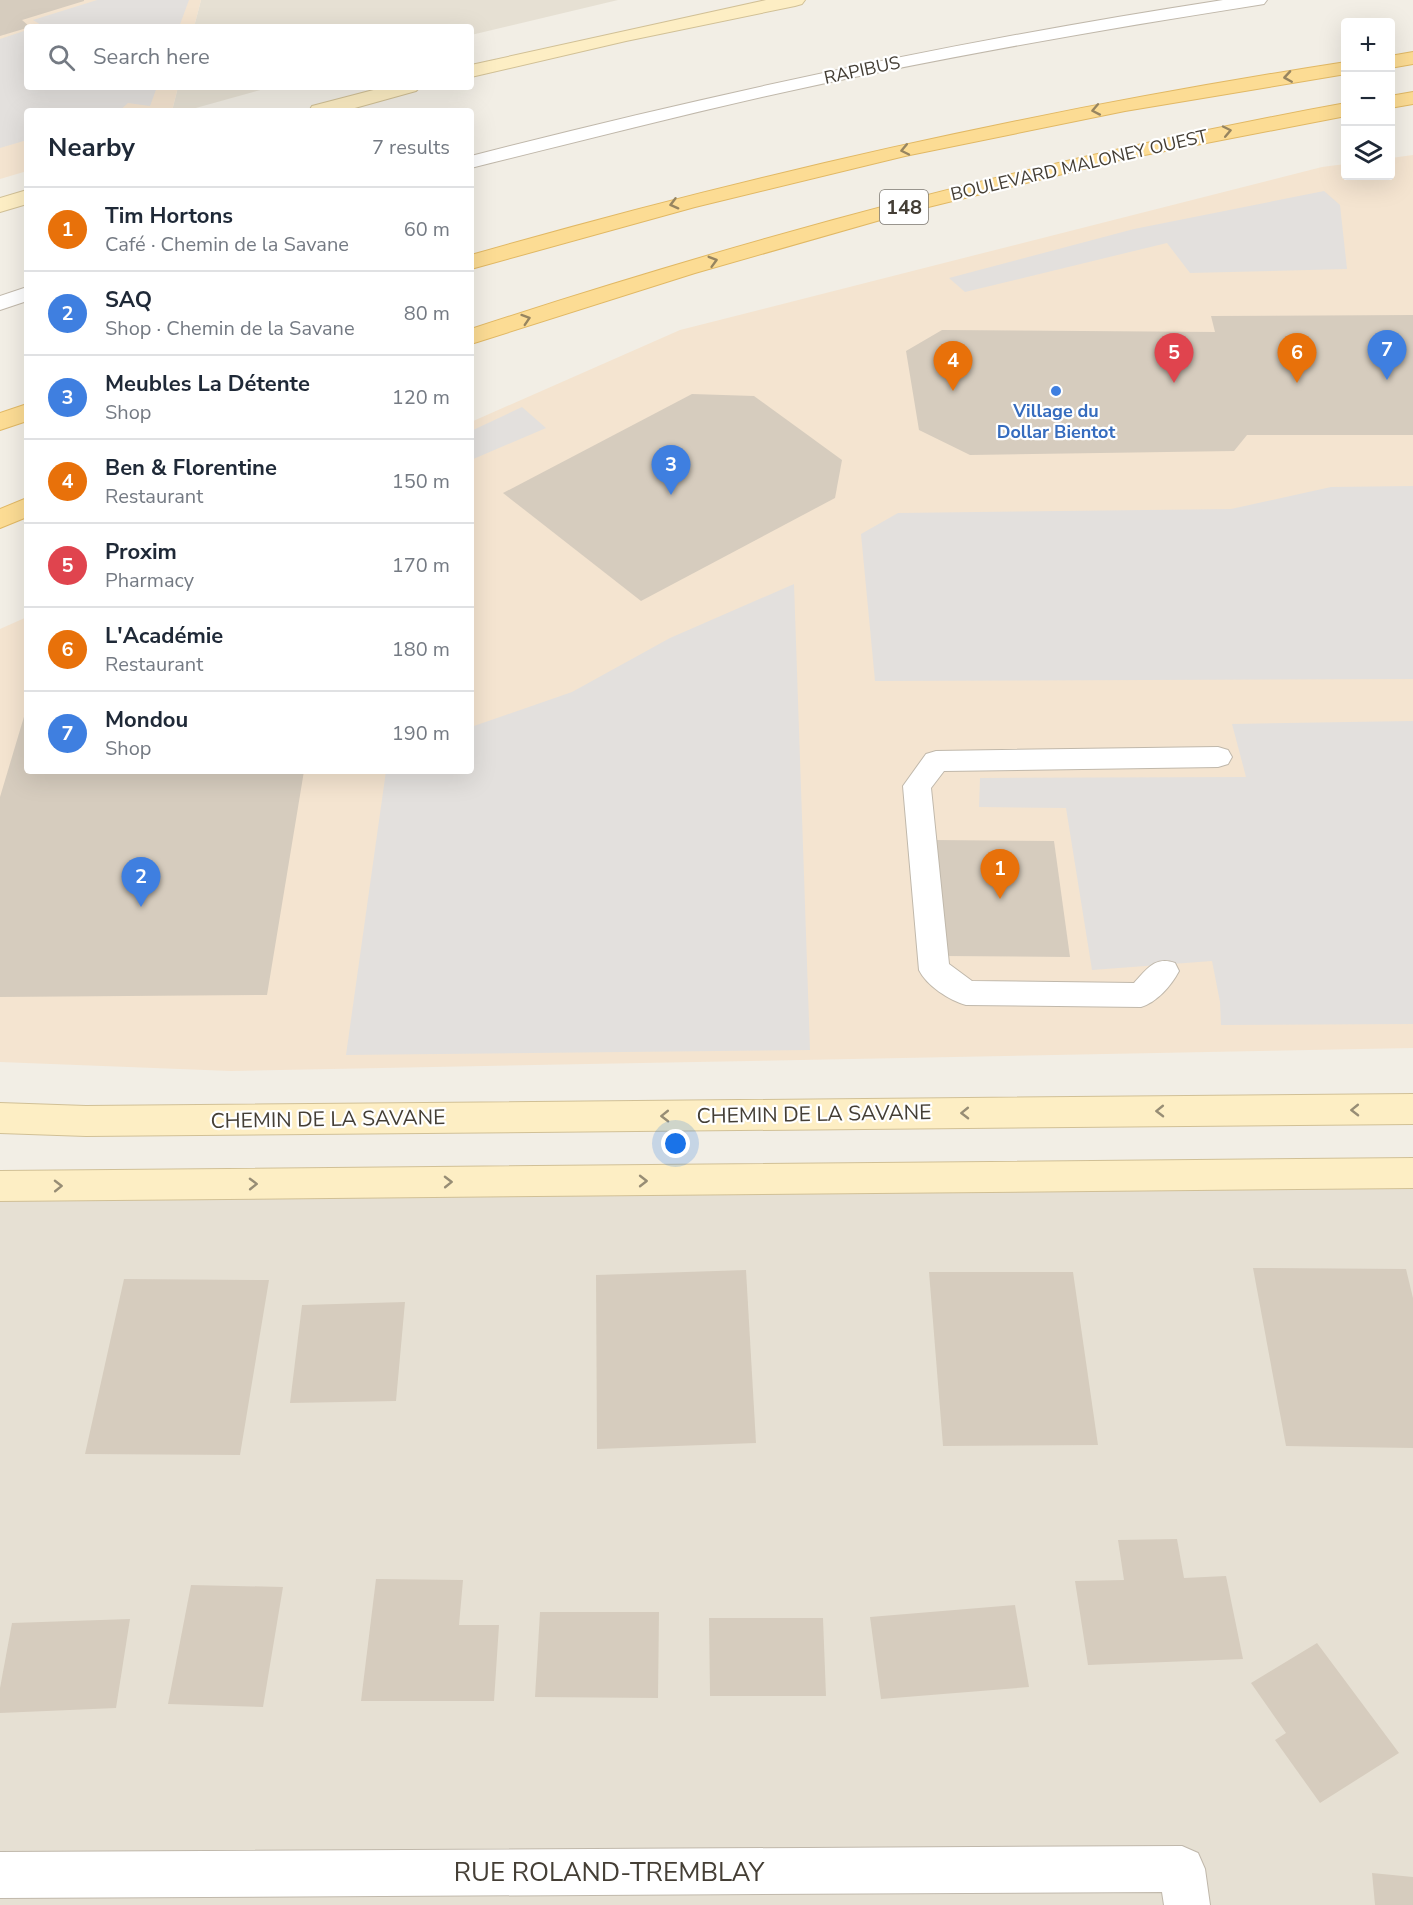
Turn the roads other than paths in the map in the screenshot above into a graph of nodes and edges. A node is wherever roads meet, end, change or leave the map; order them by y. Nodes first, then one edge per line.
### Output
1 (795, 0) edge
2 (1258, 0) edge
3 (1413, 58) edge
4 (1395, 61) edge
5 (1341, 69) edge
6 (474, 70) edge
7 (398, 90) edge
8 (1413, 98) edge
9 (1395, 101) edge
10 (331, 108) edge
11 (1341, 110) edge
12 (474, 161) edge
13 (24, 198) edge
14 (0, 205) edge
15 (474, 261) edge
16 (24, 295) edge
17 (0, 303) edge
18 (474, 336) edge
19 (24, 413) edge
20 (0, 422) edge
21 (24, 508) edge
22 (0, 519) edge
23 (1218, 757) dead end
24 (1164, 971) dead end
25 (1413, 1109) edge
26 (0, 1118) edge
27 (1413, 1173) edge
28 (0, 1186) edge
29 (0, 1875) edge
30 (1187, 1905) edge

1 - 6 street
2 - 12 lane, RAPIBUS
3 - 4 main road
5 -> 15 main road
7 - 10 street
8 - 9 main road
18 -> 11 main road, BOULEVARD MALONEY OUEST / 148
13 - 14 street
16 - 17 lane
19 - 20 main road
21 - 22 main road
23 - 24 lane
25 -> 26 street, CHEMIN DE LA SAVANE
28 -> 27 street
29 - 30 street, RUE ROLAND-TREMBLAY

